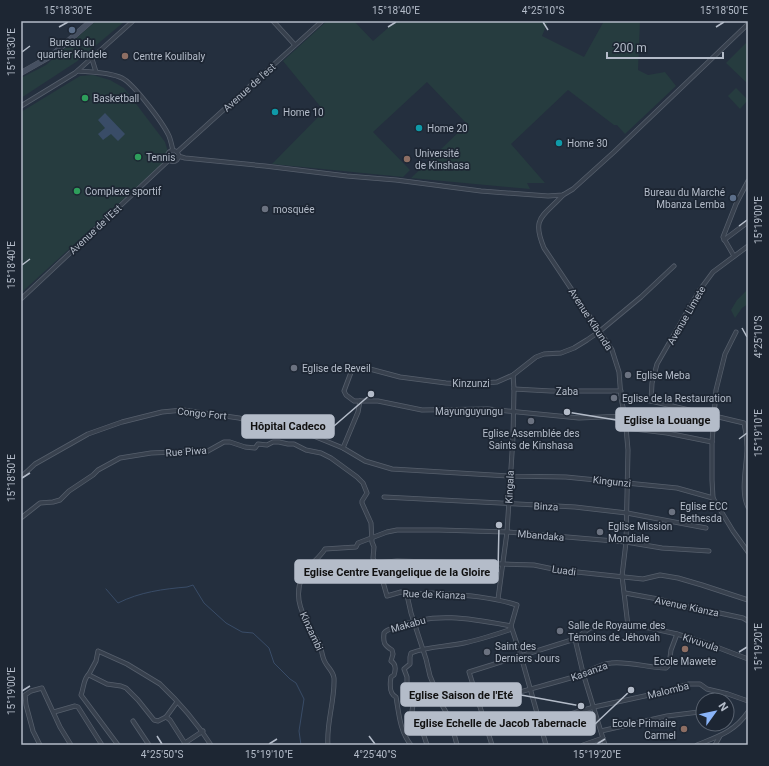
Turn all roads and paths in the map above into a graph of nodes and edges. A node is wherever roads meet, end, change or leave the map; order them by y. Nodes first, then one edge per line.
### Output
1 (91, 21) edge
2 (133, 21) edge
3 (273, 21) edge
4 (322, 21) edge
5 (748, 24) edge
6 (295, 46) junction
7 (92, 59) junction
8 (78, 71) junction
9 (96, 72) junction
10 (21, 73) edge
11 (21, 106) edge
12 (176, 153) junction
13 (169, 160) junction
14 (748, 182) edge
15 (563, 195) junction
16 (748, 222) edge
17 (724, 240) junction
18 (748, 246) edge
19 (734, 256) junction
20 (674, 266) dead end
21 (21, 299) edge
22 (600, 331) junction
23 (736, 332) dead end
24 (353, 367) joint
25 (513, 374) junction
26 (514, 389) junction
27 (621, 391) junction
28 (621, 398) junction
29 (651, 400) junction
30 (360, 401) junction
31 (514, 411) junction
32 (714, 415) junction
33 (625, 416) junction
34 (626, 428) junction
35 (712, 442) junction
36 (342, 448) junction
37 (509, 476) junction
38 (21, 477) edge
39 (628, 483) junction
40 (384, 497) dead end
41 (713, 498) junction
42 (508, 504) junction
43 (748, 507) edge
44 (627, 513) junction
45 (21, 518) edge
46 (706, 528) dead end
47 (507, 532) junction
48 (373, 537) junction
49 (626, 542) junction
50 (709, 551) dead end
51 (748, 552) edge
52 (376, 563) junction
53 (503, 564) junction
54 (622, 576) junction
55 (625, 593) junction
56 (407, 594) junction
57 (498, 599) junction
58 (748, 600) edge
59 (413, 621) junction
60 (748, 621) edge
61 (511, 626) junction
62 (628, 626) junction
63 (677, 634) junction
64 (575, 639) junction
65 (423, 649) junction
66 (521, 656) junction
67 (748, 659) edge
68 (583, 673) junction
69 (89, 674) junction
70 (531, 688) junction
71 (177, 702) junction
72 (748, 702) edge
73 (479, 704) junction
74 (594, 707) junction
75 (54, 712) junction
76 (748, 712) edge
77 (695, 713) edge
78 (166, 717) junction
79 (133, 721) dead end
80 (540, 723) junction
81 (203, 732) junction
82 (601, 732) junction
83 (720, 736) junction
84 (603, 738) junction
85 (186, 744) edge
86 (40, 745) edge
87 (71, 745) edge
88 (102, 745) edge
89 (118, 745) edge
90 (150, 745) edge
91 (211, 745) edge
92 (328, 745) edge
93 (411, 745) edge
94 (427, 745) edge
95 (457, 745) edge
96 (492, 745) edge
97 (546, 745) edge
98 (583, 745) edge
99 (605, 745) edge
100 (697, 745) edge
101 (715, 745) edge

1 - 10 street
2 - 7 street
3 - 6 street
4 - 6 street, Avenue de l'est
5 - 15 street, Avenue Kibunda
6 - 12 street, Avenue de l'est
7 - 8 street
7 - 9 street
8 - 9 street
8 - 11 street
9 - 12 street
12 - 13 street, Avenue de l'Est
12 - 13 street, Avenue de l'Est
12 - 15 street
13 - 21 street, Avenue de l'Est
14 - 17 street
15 - 22 street, Avenue Kibunda
16 - 17 street
17 - 19 street
18 - 19 street, Avenue Limete
19 - 29 street, Avenue Limete
20 - 22 street, Kinzunzi
22 - 25 street, Kinzunzi
22 - 27 street, Avenue Kibunda
23 - 32 street
24 - 25 street, Kinzunzi
24 - 30 street, Mayunguyungu
25 - 26 street, Kingala
26 - 27 street, Zaba
26 - 31 street, Kingala
27 - 28 street, Avenue Kibunda
28 - 29 street
28 - 33 street, Avenue Kibunda
29 - 32 street
30 - 31 street, Mayunguyungu
30 - 36 street
31 - 33 street, Mayunguyungu
31 - 37 street, Kingala
32 - 35 street
32 - 43 street
33 - 34 street, Avenue Kibunda
34 - 35 street
34 - 39 street, Avenue Kibunda
35 - 41 street
36 - 37 street, Congo Fort
36 - 38 street, Congo Fort
37 - 39 street, Kingunzi
37 - 42 street, Kingala
39 - 41 street, Kingunzi
39 - 44 street, Avenue Kibunda
40 - 42 street, Binza
41 - 51 street
42 - 44 street, Binza
42 - 47 street, Kingala
44 - 46 street, Binza
44 - 49 street, Avenue Kibunda
45 - 48 street, Rue Piwa
47 - 48 street, Mbandaka
47 - 49 street, Mbandaka
47 - 53 street, Kingala
48 - 52 street, Rue de Kianza
48 - 92 street, Kinzambi
49 - 50 street, Mbandaka
49 - 54 street, Avenue Kibunda
52 - 53 street, Luadi
52 - 56 street, Rue de Kianza
53 - 54 street, Luadi
53 - 57 street, Kingala
54 - 55 street, Avenue Kibunda
54 - 58 street, Luadi
55 - 60 street, Avenue Kianza
55 - 62 street, Avenue Kibunda
56 - 57 street, Rue de Kianza
56 - 59 street
57 - 61 street, Rue de Kianza
59 - 61 street, Makabu
59 - 65 street
59 - 93 street, Makabu
61 - 65 street
61 - 66 street
62 - 63 street, Kivuvula
62 - 64 street, Kivuvula
63 - 67 street, Kivuvula
63 - 68 street, Kasanza
64 - 66 street, Kivuvula
64 - 68 street
65 - 94 street
65 - 95 street
66 - 70 street
66 - 73 street, Kivuvula
68 - 70 street, Kasanza
68 - 74 street
69 - 71 street
69 - 78 street
69 - 89 street
70 - 73 street, Kasanza
70 - 80 street
71 - 78 street
71 - 81 street
72 - 74 street, Malomba
73 - 96 street
74 - 80 street, Malomba
74 - 82 street
75 - 86 street
75 - 87 street
75 - 88 street
76 - 83 street
77 - 82 street
78 - 85 street
79 - 90 street
80 - 97 street
81 - 85 street
81 - 91 street
82 - 84 street
83 - 100 street
83 - 101 street
84 - 98 street
84 - 99 street

